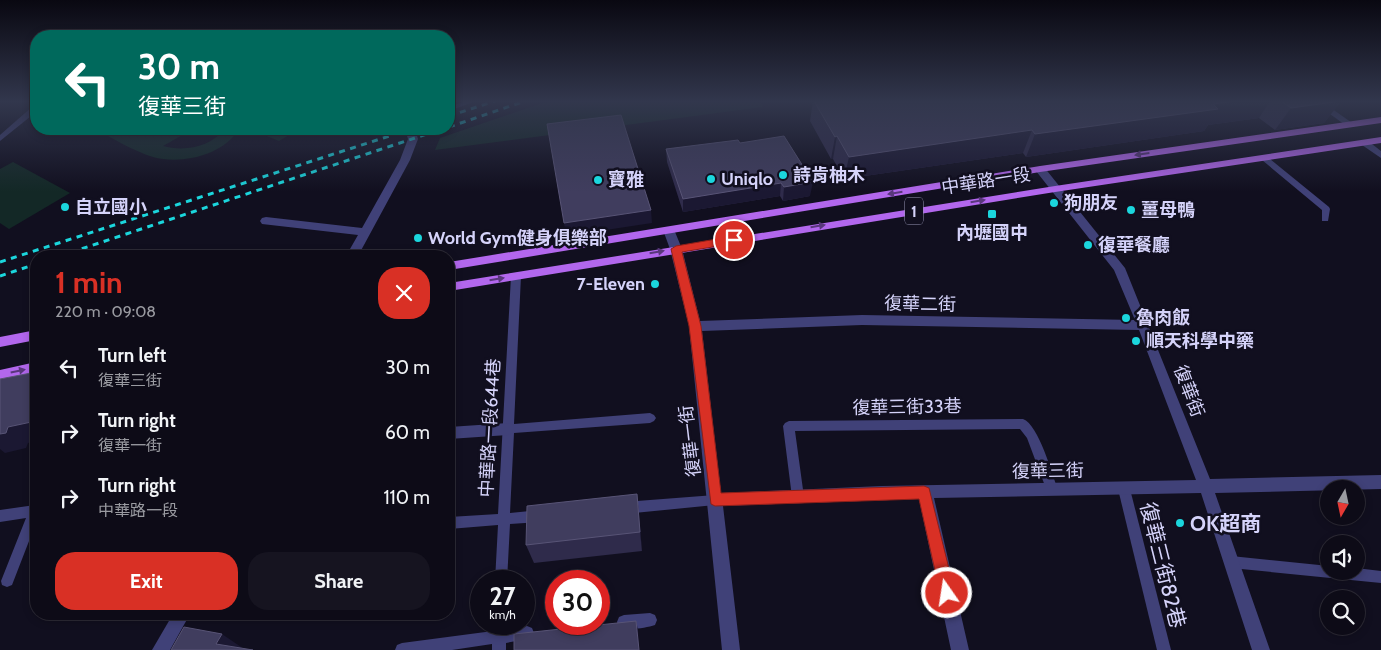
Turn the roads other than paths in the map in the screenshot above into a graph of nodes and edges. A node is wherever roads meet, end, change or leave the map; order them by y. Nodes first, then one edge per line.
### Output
1 (1306, 131) edge
2 (411, 135) edge
3 (1381, 140) edge
4 (1365, 143) junction
5 (1381, 155) edge
6 (1265, 158) junction
7 (1040, 169) junction
8 (1055, 189) junction
9 (1325, 219) dead end
10 (266, 221) dead end
11 (669, 230) junction
12 (365, 232) junction
13 (676, 249) junction
14 (355, 250) edge
15 (455, 265) edge
16 (516, 276) junction
17 (455, 286) edge
18 (1143, 325) junction
19 (695, 326) junction
20 (30, 337) edge
21 (0, 342) edge
22 (30, 368) edge
23 (0, 375) edge
24 (650, 418) dead end
25 (508, 429) junction
26 (455, 433) edge
27 (1381, 482) edge
28 (1206, 487) junction
29 (1124, 489) junction
30 (1052, 490) junction
31 (924, 492) junction
32 (798, 497) junction
33 (715, 500) junction
34 (610, 510) edge
35 (30, 512) edge
36 (552, 515) edge
37 (0, 516) edge
38 (504, 520) junction
39 (30, 523) edge
40 (455, 523) edge
41 (1231, 562) junction
42 (502, 570) edge
43 (1381, 577) edge
44 (6, 581) dead end
45 (179, 620) edge
46 (650, 620) dead end
47 (612, 624) edge
48 (537, 632) edge
49 (499, 637) edge
50 (162, 650) edge
51 (402, 650) edge
52 (731, 650) edge
53 (960, 650) edge
54 (1164, 650) edge
55 (1261, 650) edge

1 -> 7 main road, 中華路一段 / 1
2 - 12 street
3 - 4 main road, 中華路一段 / 1
4 - 5 lane
4 - 6 main road, 中華路一段 / 1
6 - 8 main road, 中華路一段 / 1
6 - 9 lane
7 - 8 street, 復華街
7 -> 11 main road, 中華路一段 / 1
13 -> 8 main road, 中華路一段 / 1
8 - 18 street, 復華街
10 - 12 street
11 - 13 street, 復華一街
11 - 15 main road, 中華路一段 / 1
12 - 14 street
16 -> 13 main road, 中華路一段 / 1
13 - 19 street, 復華一街
17 -> 16 main road, 中華路一段 / 1
16 - 25 lane, 中華路一段644巷
18 - 19 street, 復華二街
18 - 28 street, 復華街
19 - 33 street, 復華一街
20 - 21 main road
23 -> 22 main road
24 - 25 lane
25 - 26 street
25 - 38 lane, 中華路一段644巷
27 - 28 street, 復華三街
28 - 29 street, 復華三街
28 - 41 street, 復華街
29 - 30 street, 復華三街
29 - 54 lane, 復華三街82巷
30 - 31 street, 復華三街
30 - 32 lane, 復華三街33巷
31 - 32 street, 復華三街
31 - 53 street
32 - 33 street, 復華三街
33 - 34 lane
33 - 52 street, 復華一街
35 - 37 lane
36 - 38 lane
38 - 40 lane
38 - 42 lane, 中華路一段644巷
39 - 44 lane
41 - 43 lane
41 - 55 street, 復華街
45 - 50 street
46 - 47 lane
48 - 49 lane
49 - 51 lane

